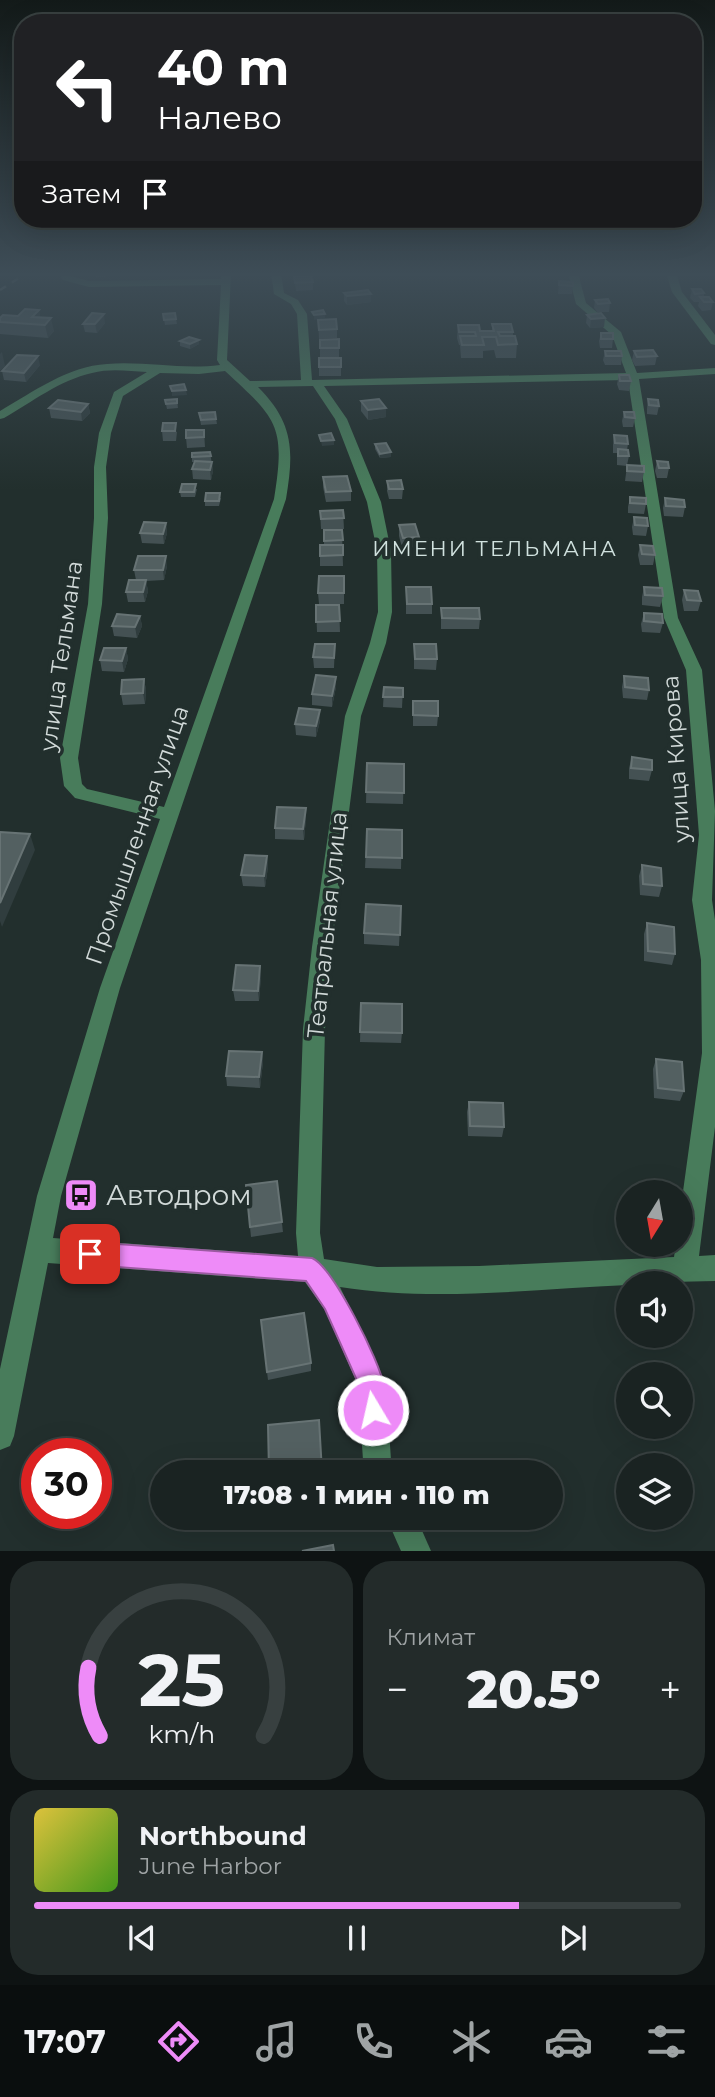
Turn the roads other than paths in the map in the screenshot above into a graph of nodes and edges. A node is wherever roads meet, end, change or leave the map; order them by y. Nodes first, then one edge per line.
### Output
1 (221, 345) edge
2 (306, 345) edge
3 (621, 345) edge
4 (227, 368) junction
5 (715, 370) edge
6 (156, 371) junction
7 (633, 377) junction
8 (311, 383) junction
9 (248, 384) junction
10 (0, 416) edge
11 (168, 814) junction
12 (38, 1250) junction
13 (685, 1268) junction
14 (715, 1268) edge
15 (312, 1270) junction
16 (0, 1436) edge
17 (377, 1460) edge
18 (407, 1530) edge
19 (416, 1551) edge

1 - 4 street
2 - 8 street
3 - 7 street, улица Кирова
4 - 6 street
4 - 9 street, Промышленная улица
5 - 7 street
6 - 10 street
6 - 11 street, улица Тельмана
7 - 8 street
7 - 13 street, улица Кирова
8 - 9 street
8 - 15 street, Театральная улица
9 - 11 street, Промышленная улица
11 - 12 street, Промышленная улица
12 - 15 street
12 - 16 street, Промышленная улица
13 - 14 street
13 - 15 street
15 - 17 street, Театральная улица
18 - 19 street

